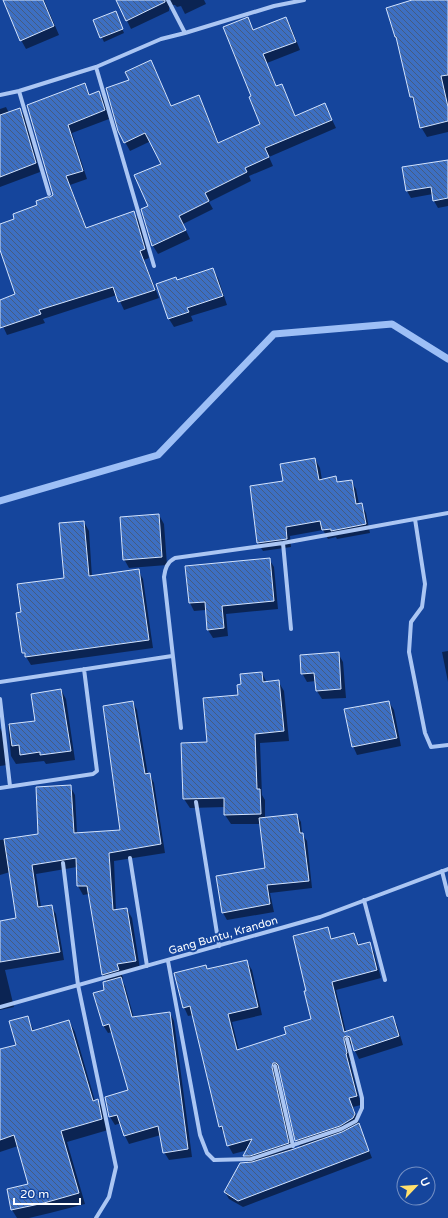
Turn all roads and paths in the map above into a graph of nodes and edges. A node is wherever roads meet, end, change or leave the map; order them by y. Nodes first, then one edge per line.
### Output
1 (168, 0) edge
2 (304, 0) edge
3 (185, 33) junction
4 (96, 68) junction
5 (19, 90) junction
6 (0, 95) edge
7 (49, 194) dead end
8 (154, 266) dead end
9 (448, 514) edge
10 (415, 519) junction
11 (283, 543) junction
12 (291, 629) dead end
13 (172, 656) junction
14 (84, 669) junction
15 (0, 682) edge
16 (0, 699) edge
17 (181, 728) dead end
18 (448, 745) edge
19 (10, 786) junction
20 (0, 788) edge
21 (196, 802) dead end
22 (130, 858) dead end
23 (63, 863) dead end
24 (448, 869) edge
25 (442, 871) junction
26 (448, 894) edge
27 (364, 900) junction
28 (218, 946) junction
29 (168, 961) junction
30 (147, 966) junction
31 (385, 980) dead end
32 (78, 985) junction
33 (0, 1007) edge
34 (347, 1039) dead end
35 (275, 1066) dead end
36 (293, 1146) junction
37 (96, 1218) edge

1 - 3 street
2 - 3 street
3 - 4 street
4 - 5 street
4 - 8 street
5 - 6 street
5 - 7 street
9 - 10 street
10 - 11 street
10 - 18 street
11 - 12 street
11 - 13 street
13 - 14 street
13 - 17 street
14 - 15 street
14 - 19 street
16 - 19 street
19 - 20 street
21 - 28 street
22 - 30 street
23 - 32 street
24 - 25 street, Gang Buntu, Krandon
25 - 26 street
25 - 27 street, Gang Buntu, Krandon
27 - 28 street, Gang Buntu, Krandon
27 - 31 street
28 - 29 street, Gang Buntu, Krandon
29 - 30 street, Gang Buntu, Krandon
29 - 36 street
30 - 32 street, Gang Buntu, Krandon
32 - 33 street, Gang Buntu, Krandon
32 - 37 street
34 - 36 street
35 - 36 street

